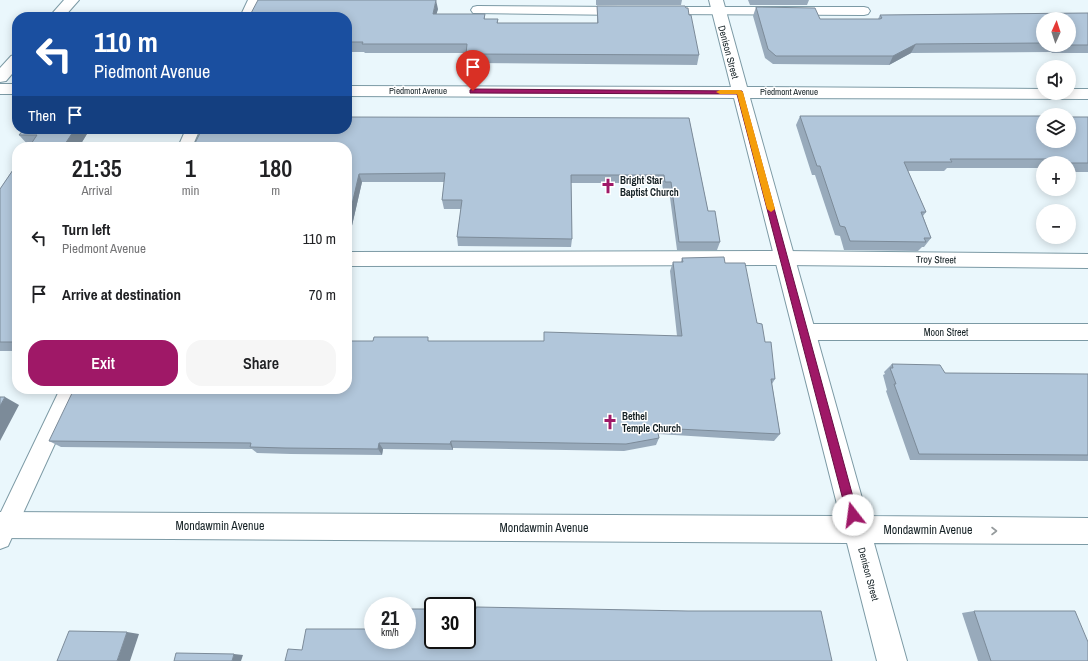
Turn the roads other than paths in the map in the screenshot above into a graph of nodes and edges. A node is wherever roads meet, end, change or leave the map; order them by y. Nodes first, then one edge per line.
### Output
1 (72, 0) edge
2 (254, 0) edge
3 (717, 6) edge
4 (477, 10) dead end
5 (635, 11) edge
6 (651, 11) edge
7 (61, 12) edge
8 (248, 12) edge
9 (864, 12) dead end
10 (12, 64) edge
11 (0, 77) edge
12 (0, 89) edge
13 (12, 90) edge
14 (352, 91) edge
15 (740, 92) junction
16 (1088, 94) edge
17 (784, 258) junction
18 (352, 259) edge
19 (1088, 261) edge
20 (804, 332) junction
21 (1088, 332) edge
22 (68, 394) edge
23 (2, 529) edge
24 (857, 530) junction
25 (1088, 531) edge
26 (892, 661) edge

1 - 7 street
2 - 8 lane
3 - 6 lane
3 - 9 lane
3 - 15 street, Denison Street
4 - 5 lane
10 - 11 street
12 - 13 street
14 - 15 street, Piedmont Avenue
15 - 16 street, Piedmont Avenue
15 - 17 street, Denison Street
17 - 18 lane, Troy Street
17 - 19 lane, Troy Street
17 - 20 street, Denison Street
20 - 21 lane, Moon Street
20 - 24 street, Denison Street
22 - 23 lane
23 - 24 street, Mondawmin Avenue
24 -> 25 street, Mondawmin Avenue
24 - 26 street, Denison Street

